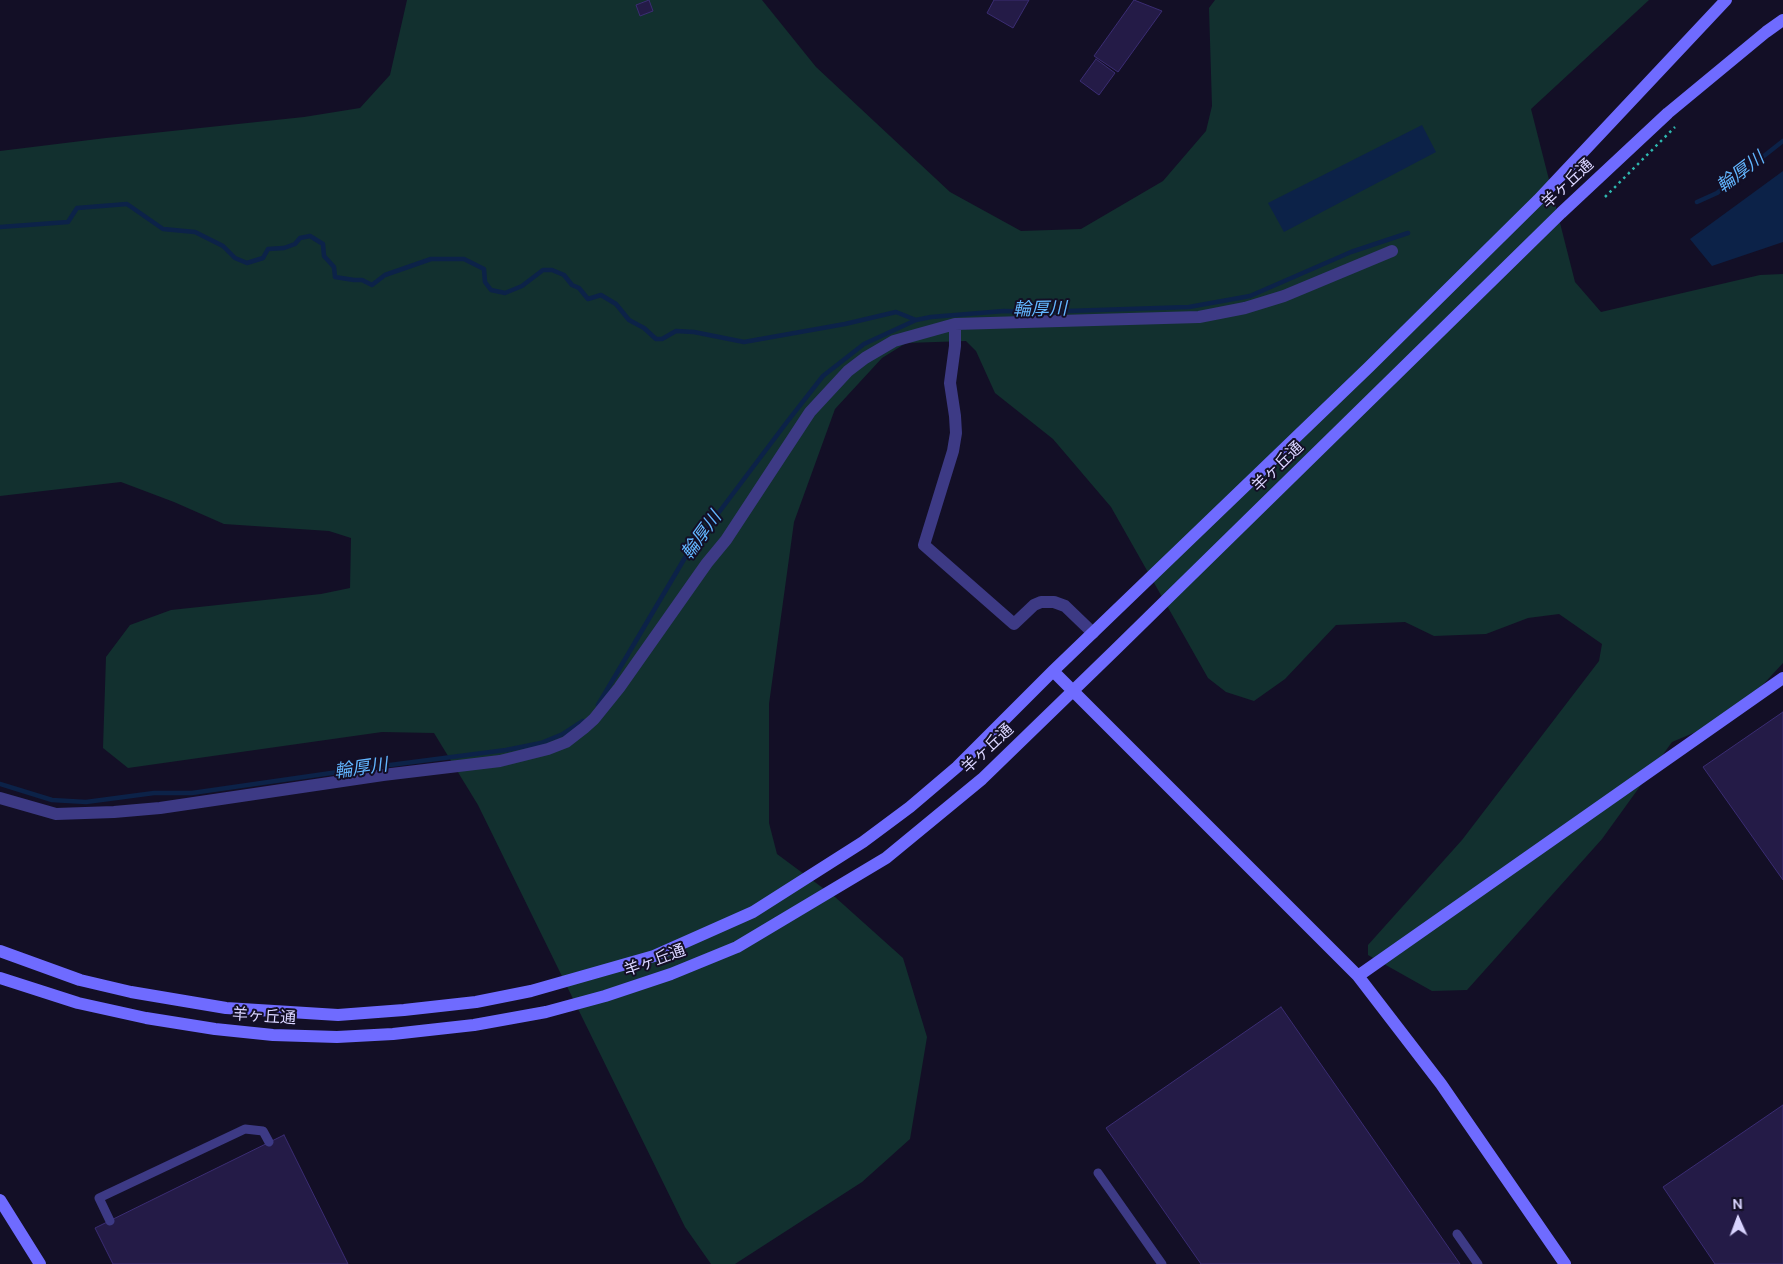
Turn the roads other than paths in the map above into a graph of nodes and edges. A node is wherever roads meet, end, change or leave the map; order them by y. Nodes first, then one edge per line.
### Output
1 (1726, 0) edge
2 (1783, 20) edge
3 (1392, 251) dead end
4 (955, 324) junction
5 (1093, 633) junction
6 (1053, 672) junction
7 (1783, 678) edge
8 (1073, 691) junction
9 (0, 798) edge
10 (0, 952) edge
11 (1358, 976) junction
12 (0, 978) edge
13 (269, 1142) dead end
14 (1098, 1173) dead end
15 (0, 1200) edge
16 (110, 1221) dead end
17 (1457, 1234) dead end
18 (40, 1264) edge
19 (1162, 1264) edge
20 (1478, 1264) edge
21 (1565, 1264) edge

1 - 5 main road, 羊ヶ丘通
2 - 8 main road, 羊ヶ丘通
3 - 4 street
4 - 5 street
4 - 9 street
5 - 6 main road, 羊ヶ丘通
6 - 8 main road
6 - 10 main road, 羊ヶ丘通
7 - 11 main road
8 - 11 main road
8 - 12 main road, 羊ヶ丘通
11 - 21 main road
13 - 16 lane
14 - 19 lane
15 - 18 main road
17 - 20 lane

